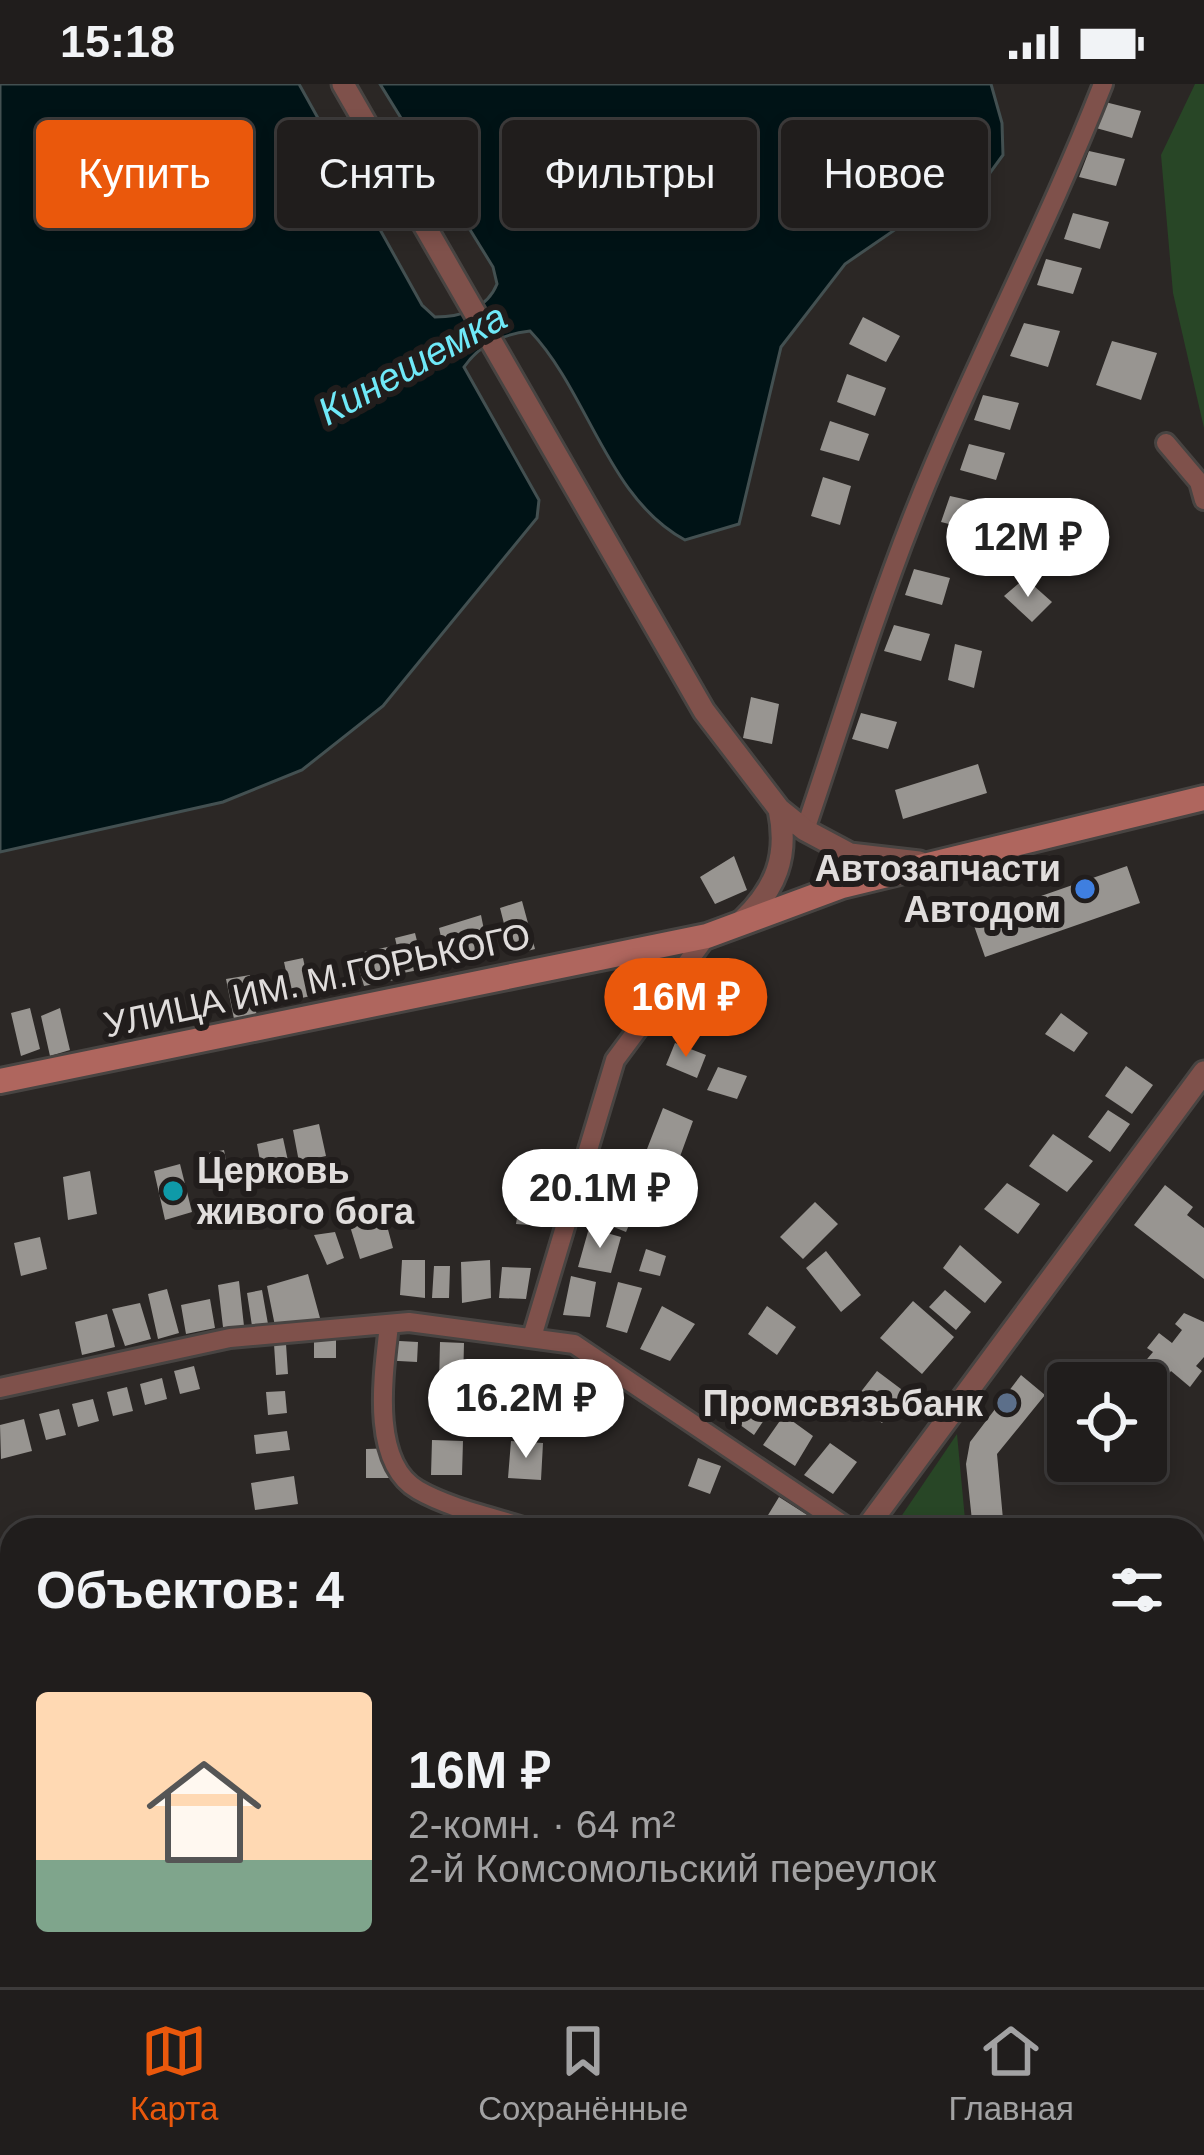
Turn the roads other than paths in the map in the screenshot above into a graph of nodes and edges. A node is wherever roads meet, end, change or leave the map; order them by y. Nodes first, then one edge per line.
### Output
1 (344, 84) edge
2 (1103, 84) edge
3 (1166, 443) dead end
4 (1204, 500) edge
5 (1204, 799) edge
6 (779, 809) junction
7 (805, 830) junction
8 (938, 862) junction
9 (735, 928) junction
10 (706, 936) junction
11 (1204, 1072) edge
12 (0, 1081) edge
13 (389, 1325) junction
14 (532, 1337) junction
15 (0, 1388) edge
16 (498, 1518) edge
17 (833, 1518) edge
18 (874, 1518) edge

1 - 6 street
2 - 7 street
3 - 4 street
5 - 8 main road, УЛИЦА ИМ. М.ГОРЬКОГО
6 - 7 street
6 - 9 street
7 - 8 street
8 - 9 main road, УЛИЦА ИМ. М.ГОРЬКОГО
9 - 10 main road, УЛИЦА ИМ. М.ГОРЬКОГО
10 - 12 main road, УЛИЦА ИМ. М.ГОРЬКОГО
10 - 14 street
11 - 18 street
13 - 14 street
13 - 15 street
13 - 16 street
14 - 17 street

